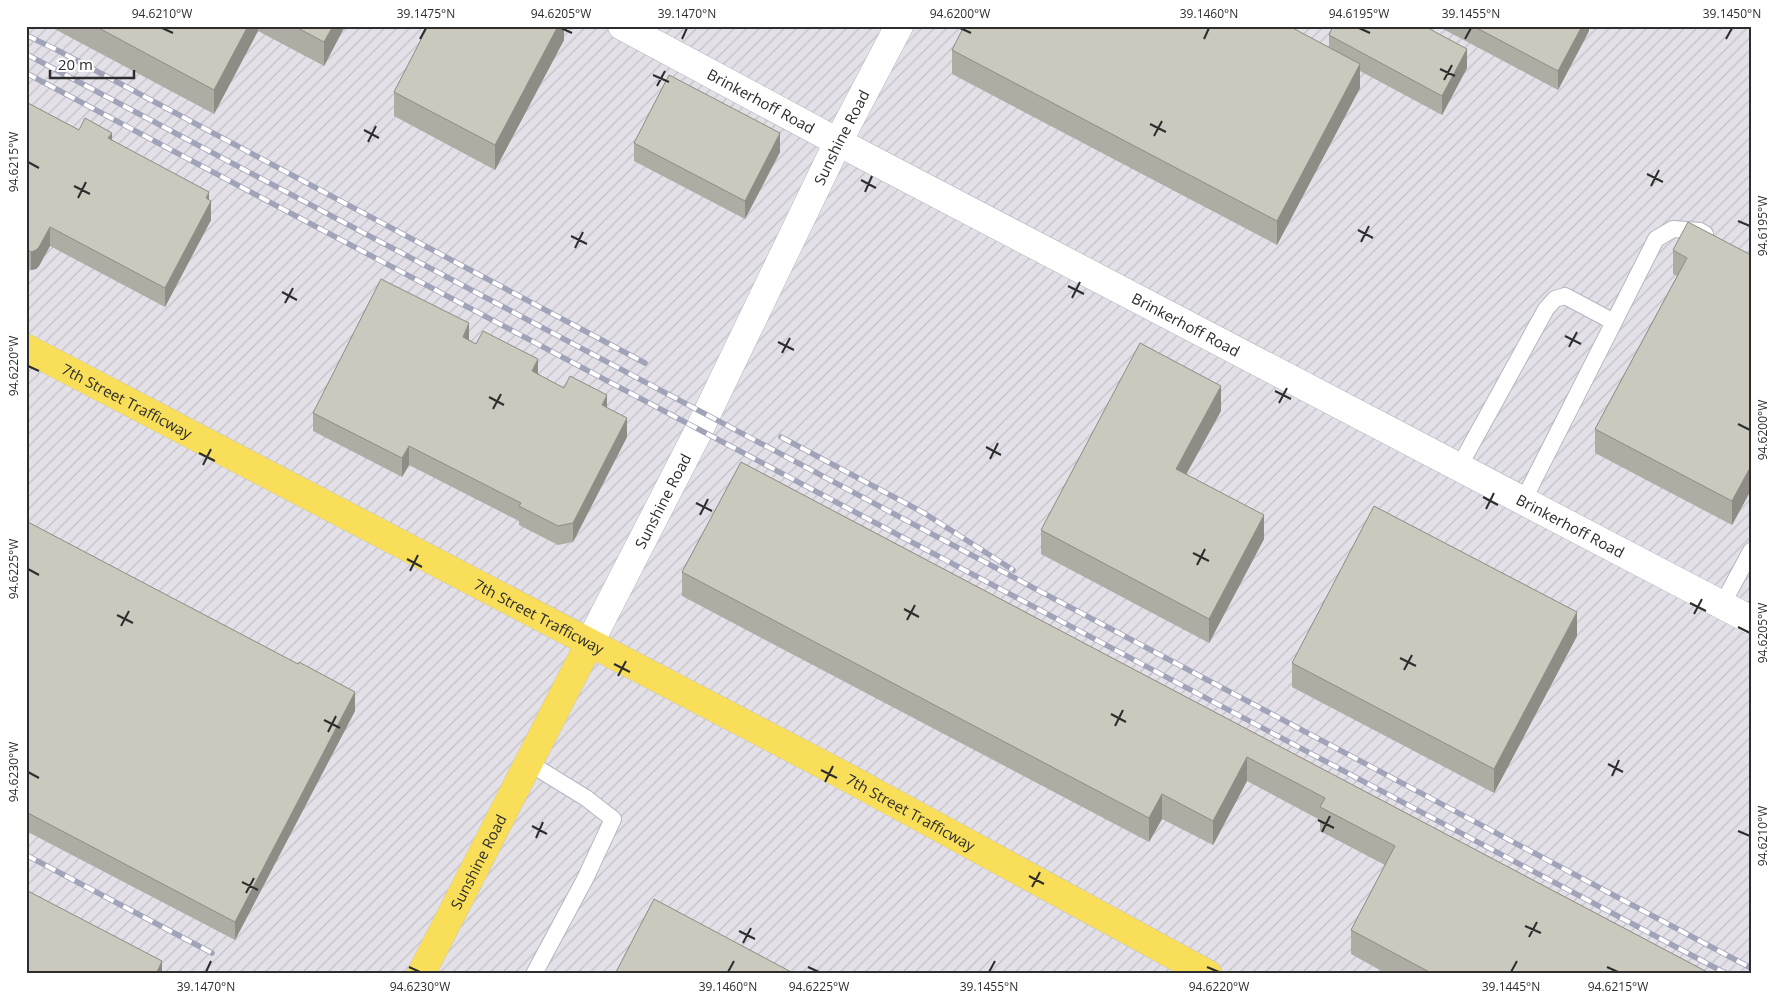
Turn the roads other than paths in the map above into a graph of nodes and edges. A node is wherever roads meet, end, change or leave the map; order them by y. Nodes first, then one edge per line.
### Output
1 (622, 26) edge
2 (899, 26) edge
3 (838, 142) junction
4 (1717, 240) edge
5 (1614, 322) junction
6 (26, 348) edge
7 (1459, 467) junction
8 (1523, 500) junction
9 (1751, 550) edge
10 (1722, 605) junction
11 (1751, 620) edge
12 (589, 644) junction
13 (528, 763) junction
14 (421, 974) edge
15 (534, 974) edge
16 (1208, 974) edge

1 - 3 street, Brinkerhoff Road
2 - 3 street, Sunshine Road
3 - 7 street, Brinkerhoff Road
3 - 12 street, Sunshine Road
4 - 5 lane
5 - 7 lane
5 - 8 lane
6 - 12 main road, 7th Street Trafficway
7 - 8 street, Brinkerhoff Road
8 - 10 street, Brinkerhoff Road
9 - 10 lane
10 - 11 street, Brinkerhoff Road
12 - 13 main road, Sunshine Road
12 - 16 main road, 7th Street Trafficway
13 - 14 main road, Sunshine Road
13 - 15 lane

